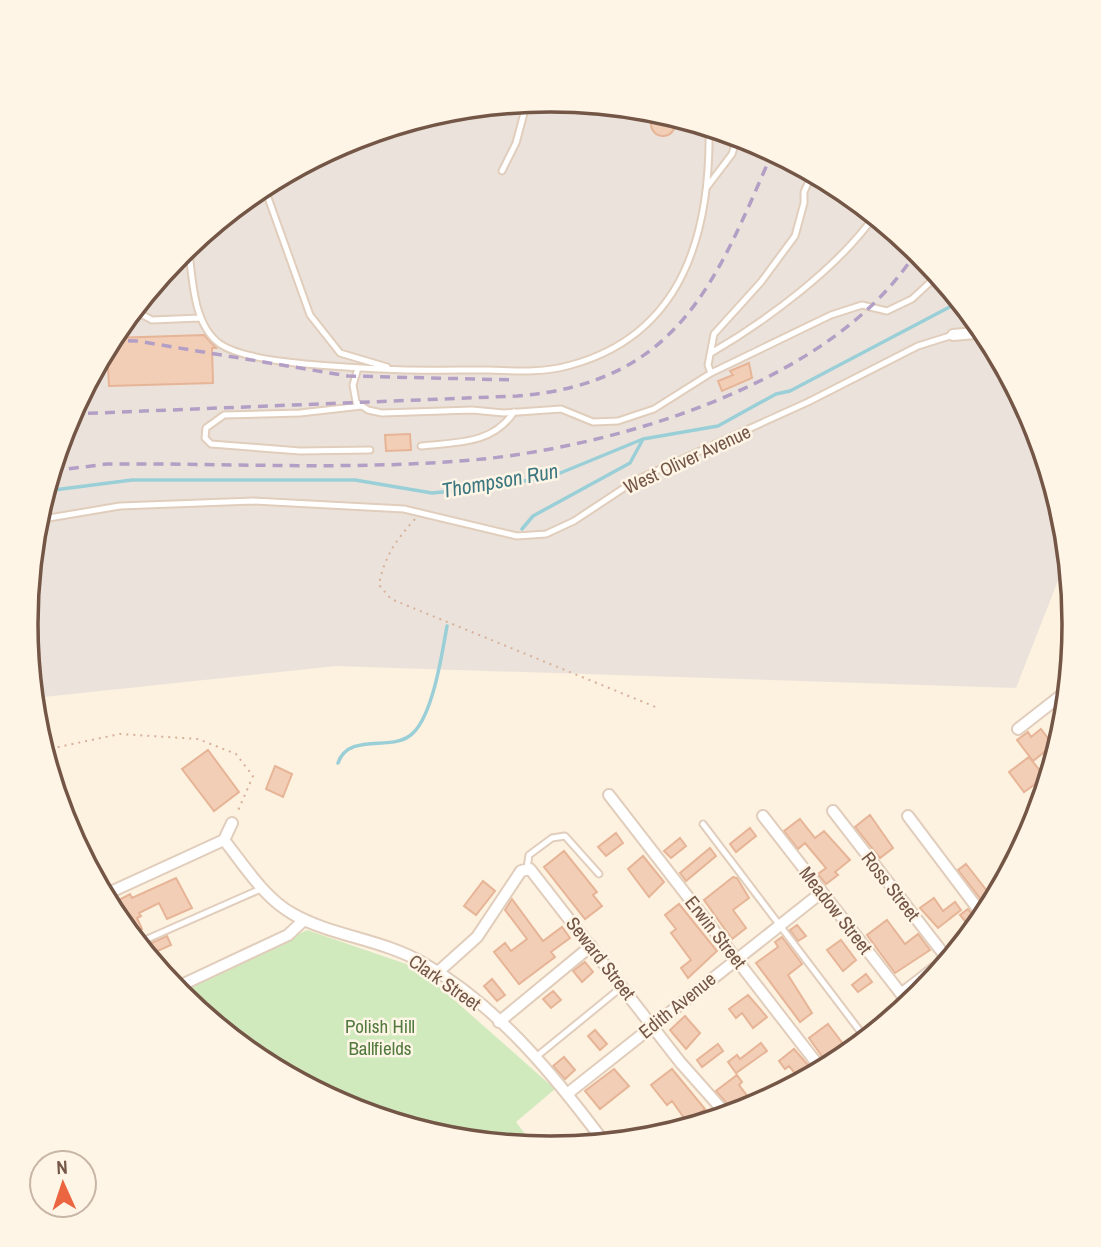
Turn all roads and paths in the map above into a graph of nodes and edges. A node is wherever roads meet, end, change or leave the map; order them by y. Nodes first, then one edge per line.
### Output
1 (524, 113) edge
2 (709, 137) edge
3 (735, 146) edge
4 (502, 171) dead end
5 (809, 182) edge
6 (705, 189) junction
7 (268, 197) edge
8 (868, 222) edge
9 (190, 259) edge
10 (931, 281) edge
11 (142, 315) edge
12 (200, 318) junction
13 (972, 333) edge
14 (953, 335) joint
15 (710, 353) junction
16 (358, 368) junction
17 (397, 370) junction
18 (711, 373) junction
19 (362, 406) junction
20 (514, 412) junction
21 (421, 446) dead end
22 (370, 450) dead end
23 (422, 512) junction
24 (49, 518) edge
25 (1057, 699) edge
26 (658, 708) dead end
27 (1018, 729) dead end
28 (54, 748) edge
29 (609, 795) dead end
30 (833, 811) dead end
31 (762, 816) dead end
32 (908, 816) dead end
33 (232, 823) joint
34 (703, 824) dead end
35 (224, 840) junction
36 (527, 868) junction
37 (599, 874) dead end
38 (264, 888) junction
39 (114, 891) edge
40 (821, 892) junction
41 (977, 907) edge
42 (304, 920) junction
43 (778, 925) junction
44 (147, 939) edge
45 (591, 946) junction
46 (943, 952) edge
47 (736, 958) junction
48 (438, 972) junction
49 (185, 983) edge
50 (915, 983) edge
51 (623, 986) junction
52 (901, 994) joint
53 (499, 1022) junction
54 (653, 1026) junction
55 (860, 1032) edge
56 (536, 1057) junction
57 (815, 1061) edge
58 (567, 1094) junction
59 (720, 1106) edge
60 (597, 1133) edge

1 - 4 lane
2 - 6 lane
3 - 6 lane
5 - 15 lane
6 - 17 lane
7 - 17 lane
8 - 15 lane
9 - 12 lane
10 - 18 lane
11 - 12 lane
12 - 16 lane
13 - 14 street, West Oliver Avenue
14 - 23 lane, West Oliver Avenue
15 - 18 lane
16 - 17 lane
16 - 19 lane
18 - 20 lane
19 - 20 lane
19 - 22 lane
20 - 21 lane
23 - 24 lane, West Oliver Avenue
23 - 26 path
25 - 27 street
28 - 33 path
29 - 47 street, Erwin Street
30 - 46 street, Ross Street
31 - 40 street, Meadow Street
32 - 41 street
33 - 35 street
34 - 43 lane
35 - 38 street, Clark Street
35 - 39 street
36 - 37 lane
36 - 45 street, Seward Street
36 - 48 street
38 - 42 street, Clark Street
38 - 44 lane
40 - 43 street, Edith Avenue
40 - 52 street, Meadow Street
42 - 48 street, Clark Street
42 - 49 street
43 - 47 street, Edith Avenue
43 - 55 lane
45 - 51 street, Seward Street
45 - 53 street
47 - 54 street, Edith Avenue
47 - 57 street, Erwin Street
48 - 53 street, Clark Street
50 - 52 street
51 - 54 street, Seward Street
51 - 56 lane
53 - 56 street, Clark Street
54 - 58 street, Edith Avenue
54 - 59 street, Seward Street
56 - 58 street, Clark Street
58 - 60 street, Clark Street

